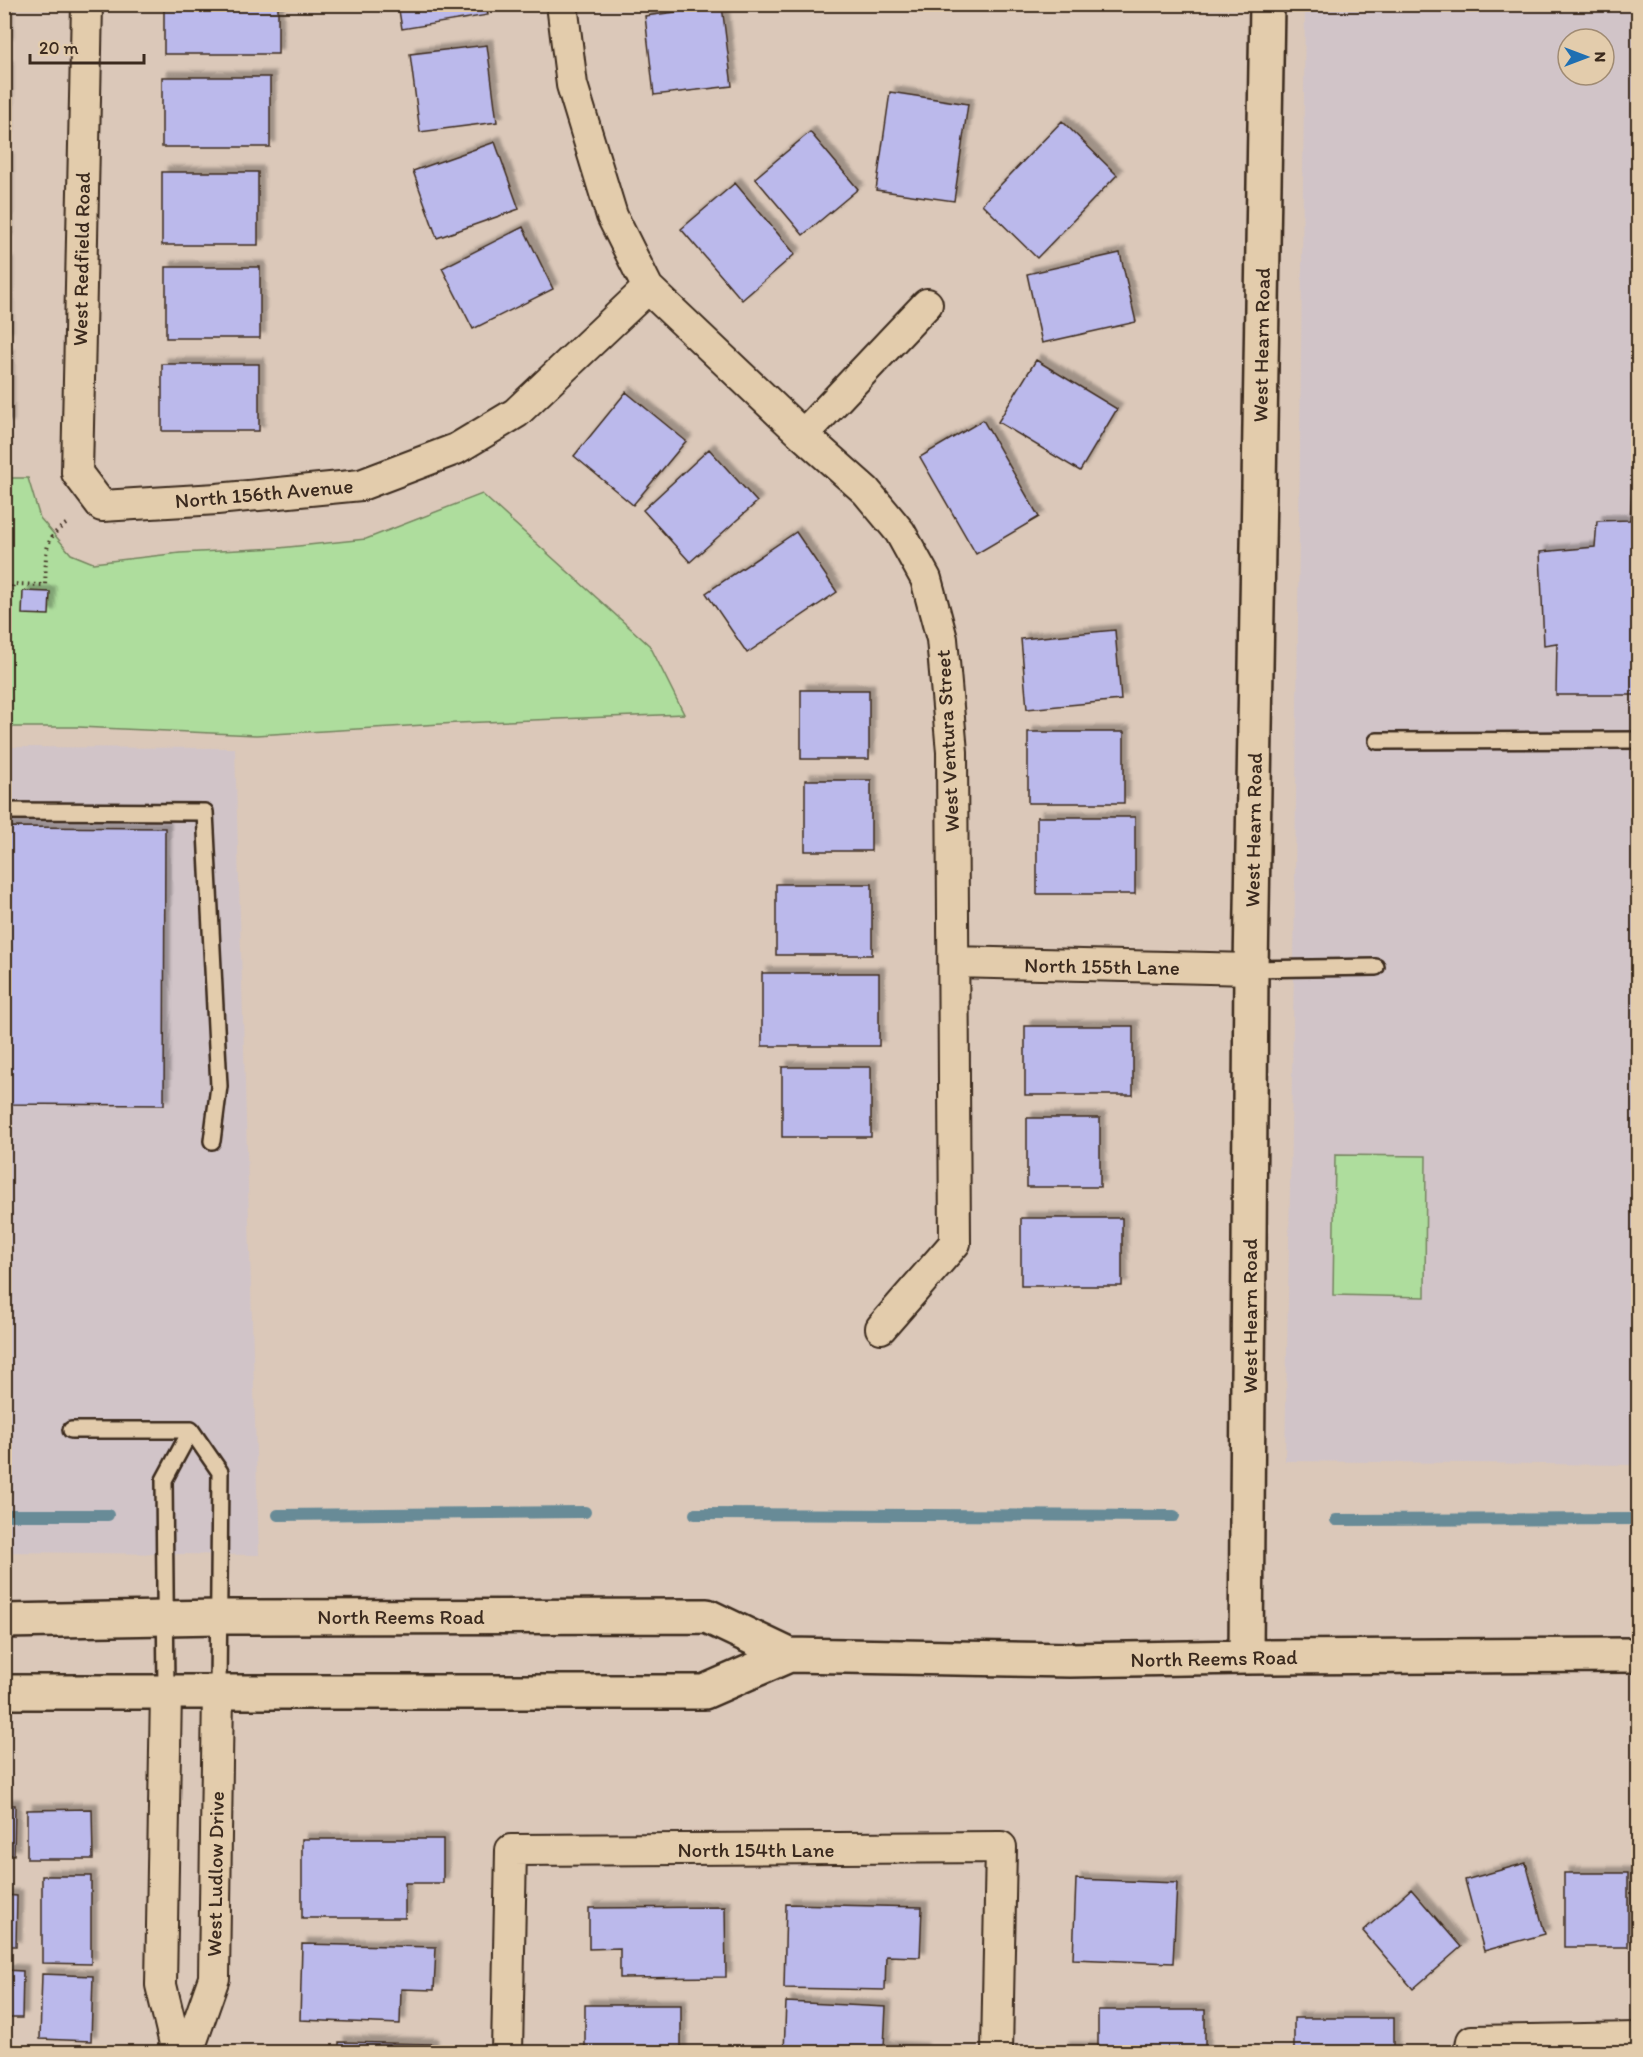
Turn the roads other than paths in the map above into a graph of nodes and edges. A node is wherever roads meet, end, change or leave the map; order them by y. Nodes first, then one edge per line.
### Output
1 (87, 4) edge
2 (562, 4) edge
3 (1267, 4) edge
4 (648, 288) junction
5 (927, 304) dead end
6 (803, 435) junction
7 (102, 506) joint
8 (1638, 740) edge
9 (1377, 741) dead end
10 (4, 811) edge
11 (954, 962) junction
12 (1376, 967) dead end
13 (1251, 969) junction
14 (212, 1141) dead end
15 (881, 1328) dead end
16 (71, 1430) dead end
17 (192, 1430) junction
18 (219, 1617) junction
19 (165, 1618) junction
20 (4, 1621) edge
21 (789, 1655) junction
22 (1638, 1655) edge
23 (1246, 1656) junction
24 (166, 1691) junction
25 (218, 1691) junction
26 (4, 1692) edge
27 (1638, 2038) edge
28 (1471, 2047) edge
29 (177, 2052) edge
30 (188, 2052) edge
31 (507, 2052) edge
32 (997, 2052) edge

1 - 7 street, West Redfield Road
2 - 4 street, West Ventura Street
3 - 13 main road, West Hearn Road
4 - 6 street, West Ventura Street
4 - 7 street, North 156th Avenue
5 - 6 street
6 - 11 street, West Ventura Street
8 - 9 lane
10 - 14 lane
11 - 13 street, North 155th Lane
11 - 15 street, West Ventura Street
12 - 13 lane
13 - 23 main road, West Hearn Road
16 - 17 lane
17 - 18 lane
17 - 19 lane
18 - 19 main road, North Reems Road
18 - 21 main road, North Reems Road
18 - 25 lane
19 - 20 main road, North Reems Road
19 - 24 lane
21 - 23 main road, North Reems Road
21 - 25 main road, North Reems Road
22 - 23 main road, North Reems Road
24 - 25 main road, North Reems Road
24 - 26 main road, North Reems Road
24 - 29 street
25 - 30 street, West Ludlow Drive
27 - 28 street
31 - 32 street, North 154th Lane

